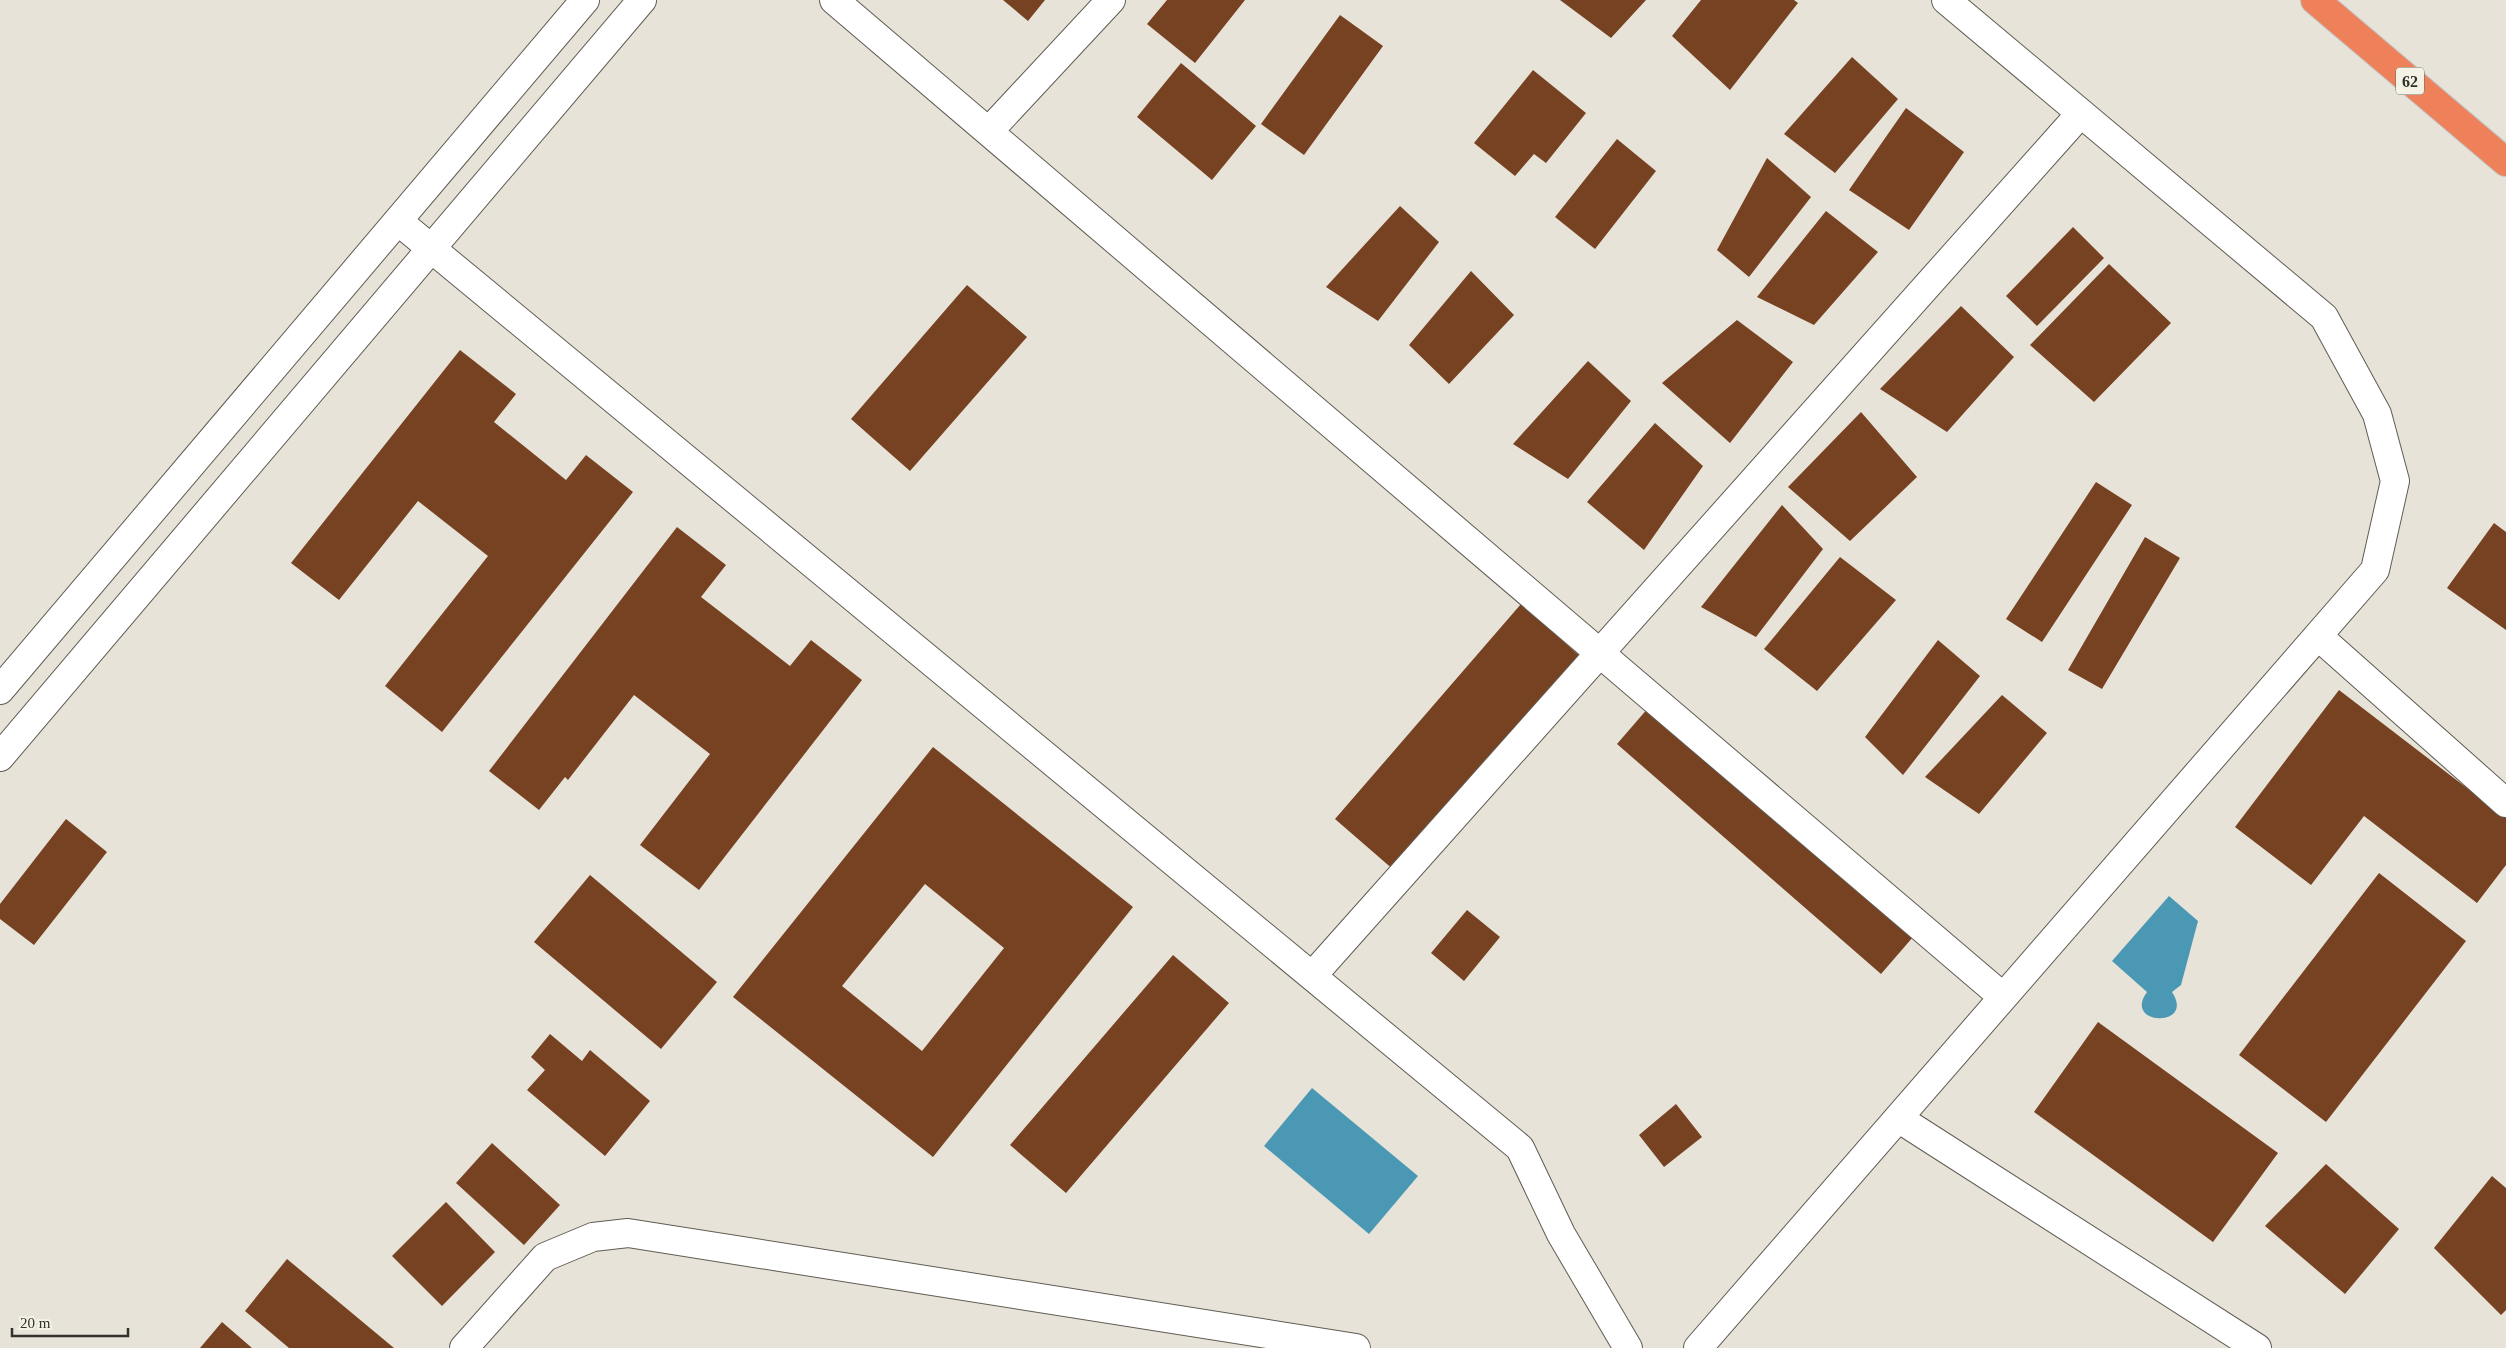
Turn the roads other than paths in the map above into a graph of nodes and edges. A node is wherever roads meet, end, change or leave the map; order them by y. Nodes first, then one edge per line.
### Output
1 (585, 0) edge
2 (642, 0) edge
3 (834, 0) edge
4 (1111, 0) edge
5 (1946, 0) edge
6 (2315, 0) edge
7 (2081, 113) junction
8 (989, 131) junction
9 (2506, 162) edge
10 (398, 221) junction
11 (431, 249) junction
12 (2318, 636) junction
13 (1600, 652) junction
14 (0, 690) edge
15 (0, 757) edge
16 (2506, 803) edge
17 (1312, 976) junction
18 (2003, 997) junction
19 (1898, 1118) junction
20 (464, 1348) edge
21 (1356, 1348) edge
22 (1628, 1348) edge
23 (1698, 1348) edge
24 (2257, 1348) edge

1 - 10 street
2 - 11 street
3 - 8 street
4 - 8 street
5 - 7 street
6 - 9 highway, 62
7 - 12 street
7 - 13 street
8 - 13 street
10 - 11 street
10 - 14 street
11 - 15 street
11 - 17 street
12 - 16 street
12 - 18 street
13 - 17 street
13 - 18 street
17 - 22 street
18 - 19 street
19 - 23 street
19 - 24 street
20 - 21 street

